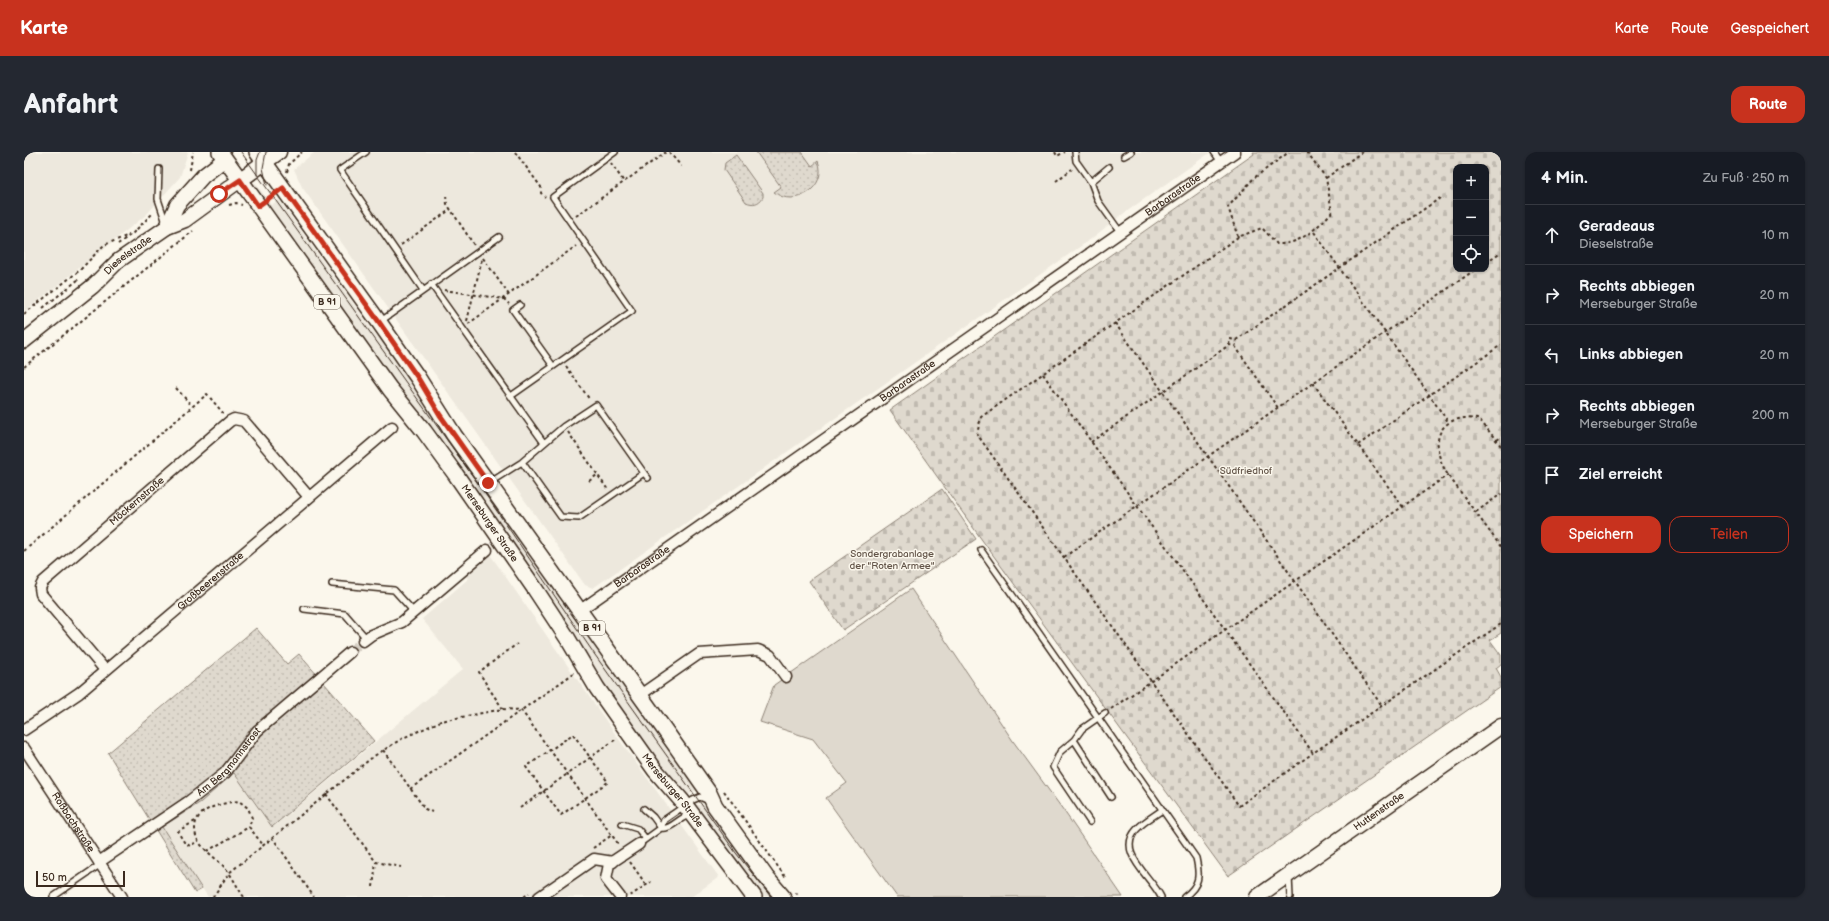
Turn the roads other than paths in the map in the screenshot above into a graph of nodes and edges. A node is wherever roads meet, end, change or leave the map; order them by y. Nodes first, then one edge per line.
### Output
1 (279, 152) edge
2 (366, 152) edge
3 (615, 152) edge
4 (1075, 152) edge
5 (1131, 152) edge
6 (1214, 152) edge
7 (1235, 152) edge
8 (226, 154) edge
9 (1124, 156) dead end
10 (261, 157) edge
11 (1221, 162) junction
12 (1109, 167) dead end
13 (159, 169) dead end
14 (240, 180) junction
15 (1091, 182) junction
16 (167, 227) junction
17 (1121, 233) junction
18 (498, 237) dead end
19 (431, 284) junction
20 (423, 290) junction
21 (520, 305) dead end
22 (379, 322) junction
23 (24, 341) edge
24 (553, 366) junction
25 (511, 396) junction
26 (392, 426) dead end
27 (544, 443) junction
28 (522, 462) junction
29 (644, 473) junction
30 (648, 478) dead end
31 (488, 483) junction
32 (309, 497) junction
33 (487, 550) dead end
34 (981, 550) dead end
35 (332, 584) dead end
36 (304, 609) dead end
37 (414, 612) junction
38 (580, 612) junction
39 (365, 640) joint
40 (350, 652) tunnel mouth
41 (105, 670) junction
42 (786, 677) dead end
43 (640, 695) junction
44 (1105, 713) road end
45 (1098, 718) junction
46 (1501, 726) edge
47 (24, 730) edge
48 (1074, 740) junction
49 (24, 748) edge
50 (1111, 796) dead end
51 (685, 805) junction
52 (715, 806) junction
53 (644, 810) dead end
54 (1162, 810) junction
55 (694, 817) junction
56 (1090, 822) dead end
57 (622, 824) dead end
58 (661, 828) junction
59 (642, 841) junction
60 (613, 862) junction
61 (100, 863) junction
62 (1289, 875) junction
63 (53, 897) edge
64 (122, 897) edge
65 (539, 897) edge
66 (620, 897) edge
67 (754, 897) edge
68 (783, 897) edge
69 (1161, 897) edge
70 (1184, 897) edge
71 (1257, 897) edge
72 (1290, 897) edge

1 - 10 street
2 - 20 lane
3 - 24 lane
4 - 15 lane
5 - 9 lane
6 - 11 lane
7 - 11 street, Barbarastraße
8 - 14 main road, Merseburger Straße / B 91
8 - 16 street
10 - 14 main road
10 - 22 main road, B 91
11 - 17 street, Barbarastraße
12 - 15 lane
13 - 16 lane
14 - 16 street, Dieselstraße
14 - 51 main road, Merseburger Straße / B 91
15 - 17 lane
16 - 23 street, Dieselstraße
17 - 38 street, Barbarastraße
18 - 19 lane
19 - 20 lane
19 - 25 lane
20 - 22 lane
21 - 24 lane
22 - 31 main road, B 91
24 - 25 lane
25 - 27 lane
26 - 32 street, Großbeerenstraße
27 - 28 lane
27 - 29 lane
28 - 29 lane
28 - 31 lane
29 - 30 lane
31 - 38 main road, B 91
32 - 41 street, Großbeerenstraße
32 - 41 street, Möckernstraße
33 - 37 street
34 - 45 lane
35 - 37 lane
36 - 39 lane
37 - 39 street
38 - 43 main road, B 91
40 - 61 street, Am Bergmannstrost
41 - 47 street, Großbeerenstraße
42 - 43 street
43 - 52 main road, B 91
44 - 45 lane
45 - 48 lane
45 - 54 lane
46 - 62 street, Huttenstraße
48 - 50 lane
48 - 56 lane
49 - 61 street, Roßbachstraße
51 - 52 lane
51 - 55 main road, Merseburger Straße / B 91
51 - 58 lane
52 - 68 main road, B 91
53 - 58 lane
54 - 69 lane
54 - 70 lane
55 - 58 lane
55 - 67 main road, Merseburger Straße / B 91
57 - 59 lane
58 - 59 lane
59 - 60 street
60 - 65 street
60 - 66 street
61 - 63 lane
61 - 64 street, Roßbachstraße
62 - 71 street, Huttenstraße
62 - 72 lane

